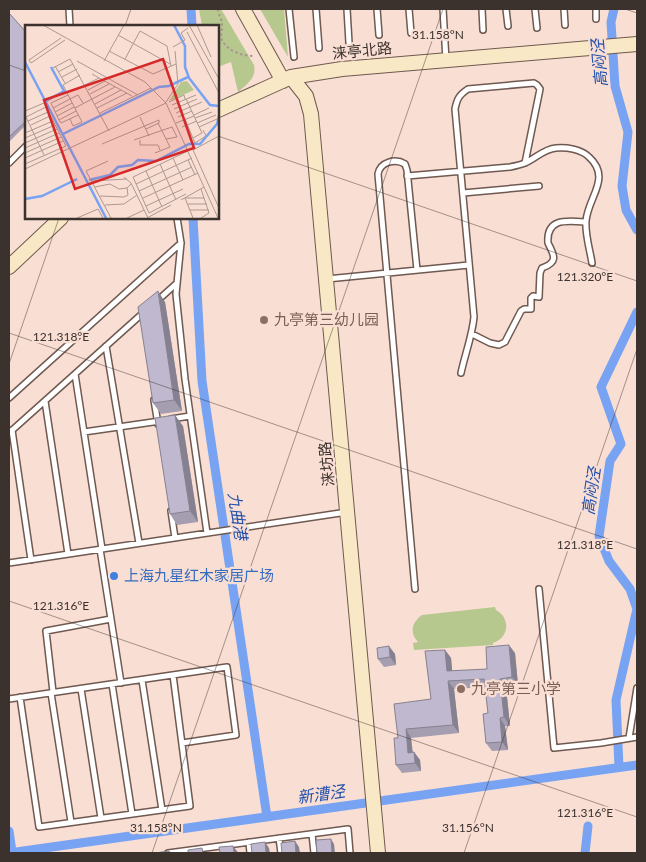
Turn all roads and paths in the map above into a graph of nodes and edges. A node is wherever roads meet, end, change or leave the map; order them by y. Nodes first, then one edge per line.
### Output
1 (69, 9) edge
2 (218, 9) edge
3 (243, 9) edge
4 (289, 9) edge
5 (316, 9) edge
6 (346, 9) edge
7 (377, 9) edge
8 (409, 9) edge
9 (443, 9) edge
10 (482, 9) edge
11 (506, 9) edge
12 (535, 9) edge
13 (564, 9) edge
14 (596, 9) edge
15 (596, 19) dead end
16 (70, 25) edge
17 (565, 25) dead end
18 (508, 26) dead end
19 (537, 28) dead end
20 (483, 30) dead end
21 (411, 33) dead end
22 (379, 35) dead end
23 (223, 42) junction
24 (349, 42) dead end
25 (219, 43) edge
26 (631, 45) edge
27 (319, 48) dead end
28 (253, 56) dead end
29 (294, 57) dead end
30 (446, 60) junction
31 (287, 79) junction
32 (219, 110) edge
33 (25, 147) edge
34 (9, 163) edge
35 (525, 163) junction
36 (461, 172) junction
37 (408, 176) junction
38 (539, 186) dead end
39 (463, 193) junction
40 (60, 219) edge
41 (177, 219) edge
42 (586, 222) junction
43 (181, 243) junction
44 (10, 263) edge
45 (592, 263) dead end
46 (469, 265) junction
47 (417, 270) junction
48 (387, 273) junction
49 (326, 279) junction
50 (177, 283) junction
51 (141, 314) junction
52 (143, 324) edge
53 (472, 334) junction
54 (106, 346) junction
55 (461, 373) dead end
56 (75, 374) junction
57 (153, 392) edge
58 (9, 398) edge
59 (44, 401) junction
60 (190, 416) junction
61 (157, 421) junction
62 (120, 427) junction
63 (159, 431) edge
64 (10, 432) edge
65 (84, 432) junction
66 (170, 509) edge
67 (347, 512) junction
68 (209, 533) junction
69 (175, 538) junction
70 (139, 543) junction
71 (101, 549) junction
72 (68, 554) junction
73 (31, 560) junction
74 (9, 563) edge
75 (415, 589) dead end
76 (540, 589) dead end
77 (111, 619) junction
78 (173, 675) junction
79 (142, 680) junction
80 (121, 683) junction
81 (112, 684) junction
82 (81, 688) junction
83 (637, 688) edge
84 (52, 692) junction
85 (20, 697) junction
86 (9, 699) edge
87 (634, 737) edge
88 (182, 743) junction
89 (162, 810) junction
90 (132, 814) junction
91 (101, 818) junction
92 (71, 822) junction
93 (312, 834) junction
94 (279, 838) junction
95 (249, 842) junction
96 (217, 847) junction
97 (186, 852) edge
98 (168, 853) edge
99 (217, 853) edge
100 (250, 853) edge
101 (281, 853) edge
102 (314, 853) edge
103 (350, 853) edge
104 (378, 853) edge

1 - 16 lane
2 - 23 path
3 - 31 street, 涞坊路
4 - 29 lane
5 - 27 lane
6 - 24 lane
7 - 22 lane
8 - 21 lane
9 - 30 lane
10 - 20 lane
11 - 18 lane
12 - 19 lane
13 - 17 lane
14 - 15 lane
23 - 25 path
23 - 28 path
26 - 30 street, 涞亭北路
30 - 31 street, 涞亭北路
31 - 32 street, 涞亭北路
31 - 49 street, 涞坊路
33 - 34 lane
35 - 36 lane
35 - 36 lane
35 - 42 lane
36 - 37 lane
36 - 39 lane
37 - 47 lane
37 - 48 lane
38 - 39 lane
39 - 46 lane
40 - 44 street
41 - 43 lane
42 - 45 lane
42 - 53 lane
43 - 50 lane
43 - 58 lane
46 - 47 lane
46 - 53 lane
47 - 48 lane
48 - 49 lane
48 - 75 lane
49 - 67 street, 涞坊路
50 - 51 lane
50 - 60 lane
51 - 52 lane
51 - 54 lane
53 - 55 lane
54 - 56 lane
54 - 62 lane
56 - 59 lane
56 - 65 lane
57 - 61 lane
59 - 64 lane
59 - 72 lane
60 - 61 lane
60 - 68 lane
61 - 62 lane
61 - 63 lane
62 - 65 lane
62 - 70 lane
64 - 73 lane
65 - 71 lane
66 - 69 lane
67 - 68 lane
67 - 104 street, 涞坊路
68 - 69 lane
69 - 70 lane
70 - 71 lane
71 - 72 lane
71 - 77 lane
72 - 73 lane
73 - 74 lane
76 - 87 lane
77 - 80 lane
77 - 84 lane
78 - 79 lane
78 - 88 lane
78 - 88 lane
79 - 80 lane
79 - 89 lane
80 - 81 lane
81 - 82 lane
81 - 90 lane
82 - 84 lane
82 - 91 lane
83 - 87 lane
84 - 85 lane
84 - 92 lane
85 - 86 lane
85 - 92 lane
88 - 89 lane
89 - 90 lane
90 - 91 lane
91 - 92 lane
93 - 94 lane
93 - 102 lane
93 - 103 lane
94 - 95 lane
94 - 101 lane
95 - 96 lane
95 - 100 lane
96 - 97 lane
96 - 99 lane
97 - 98 lane

